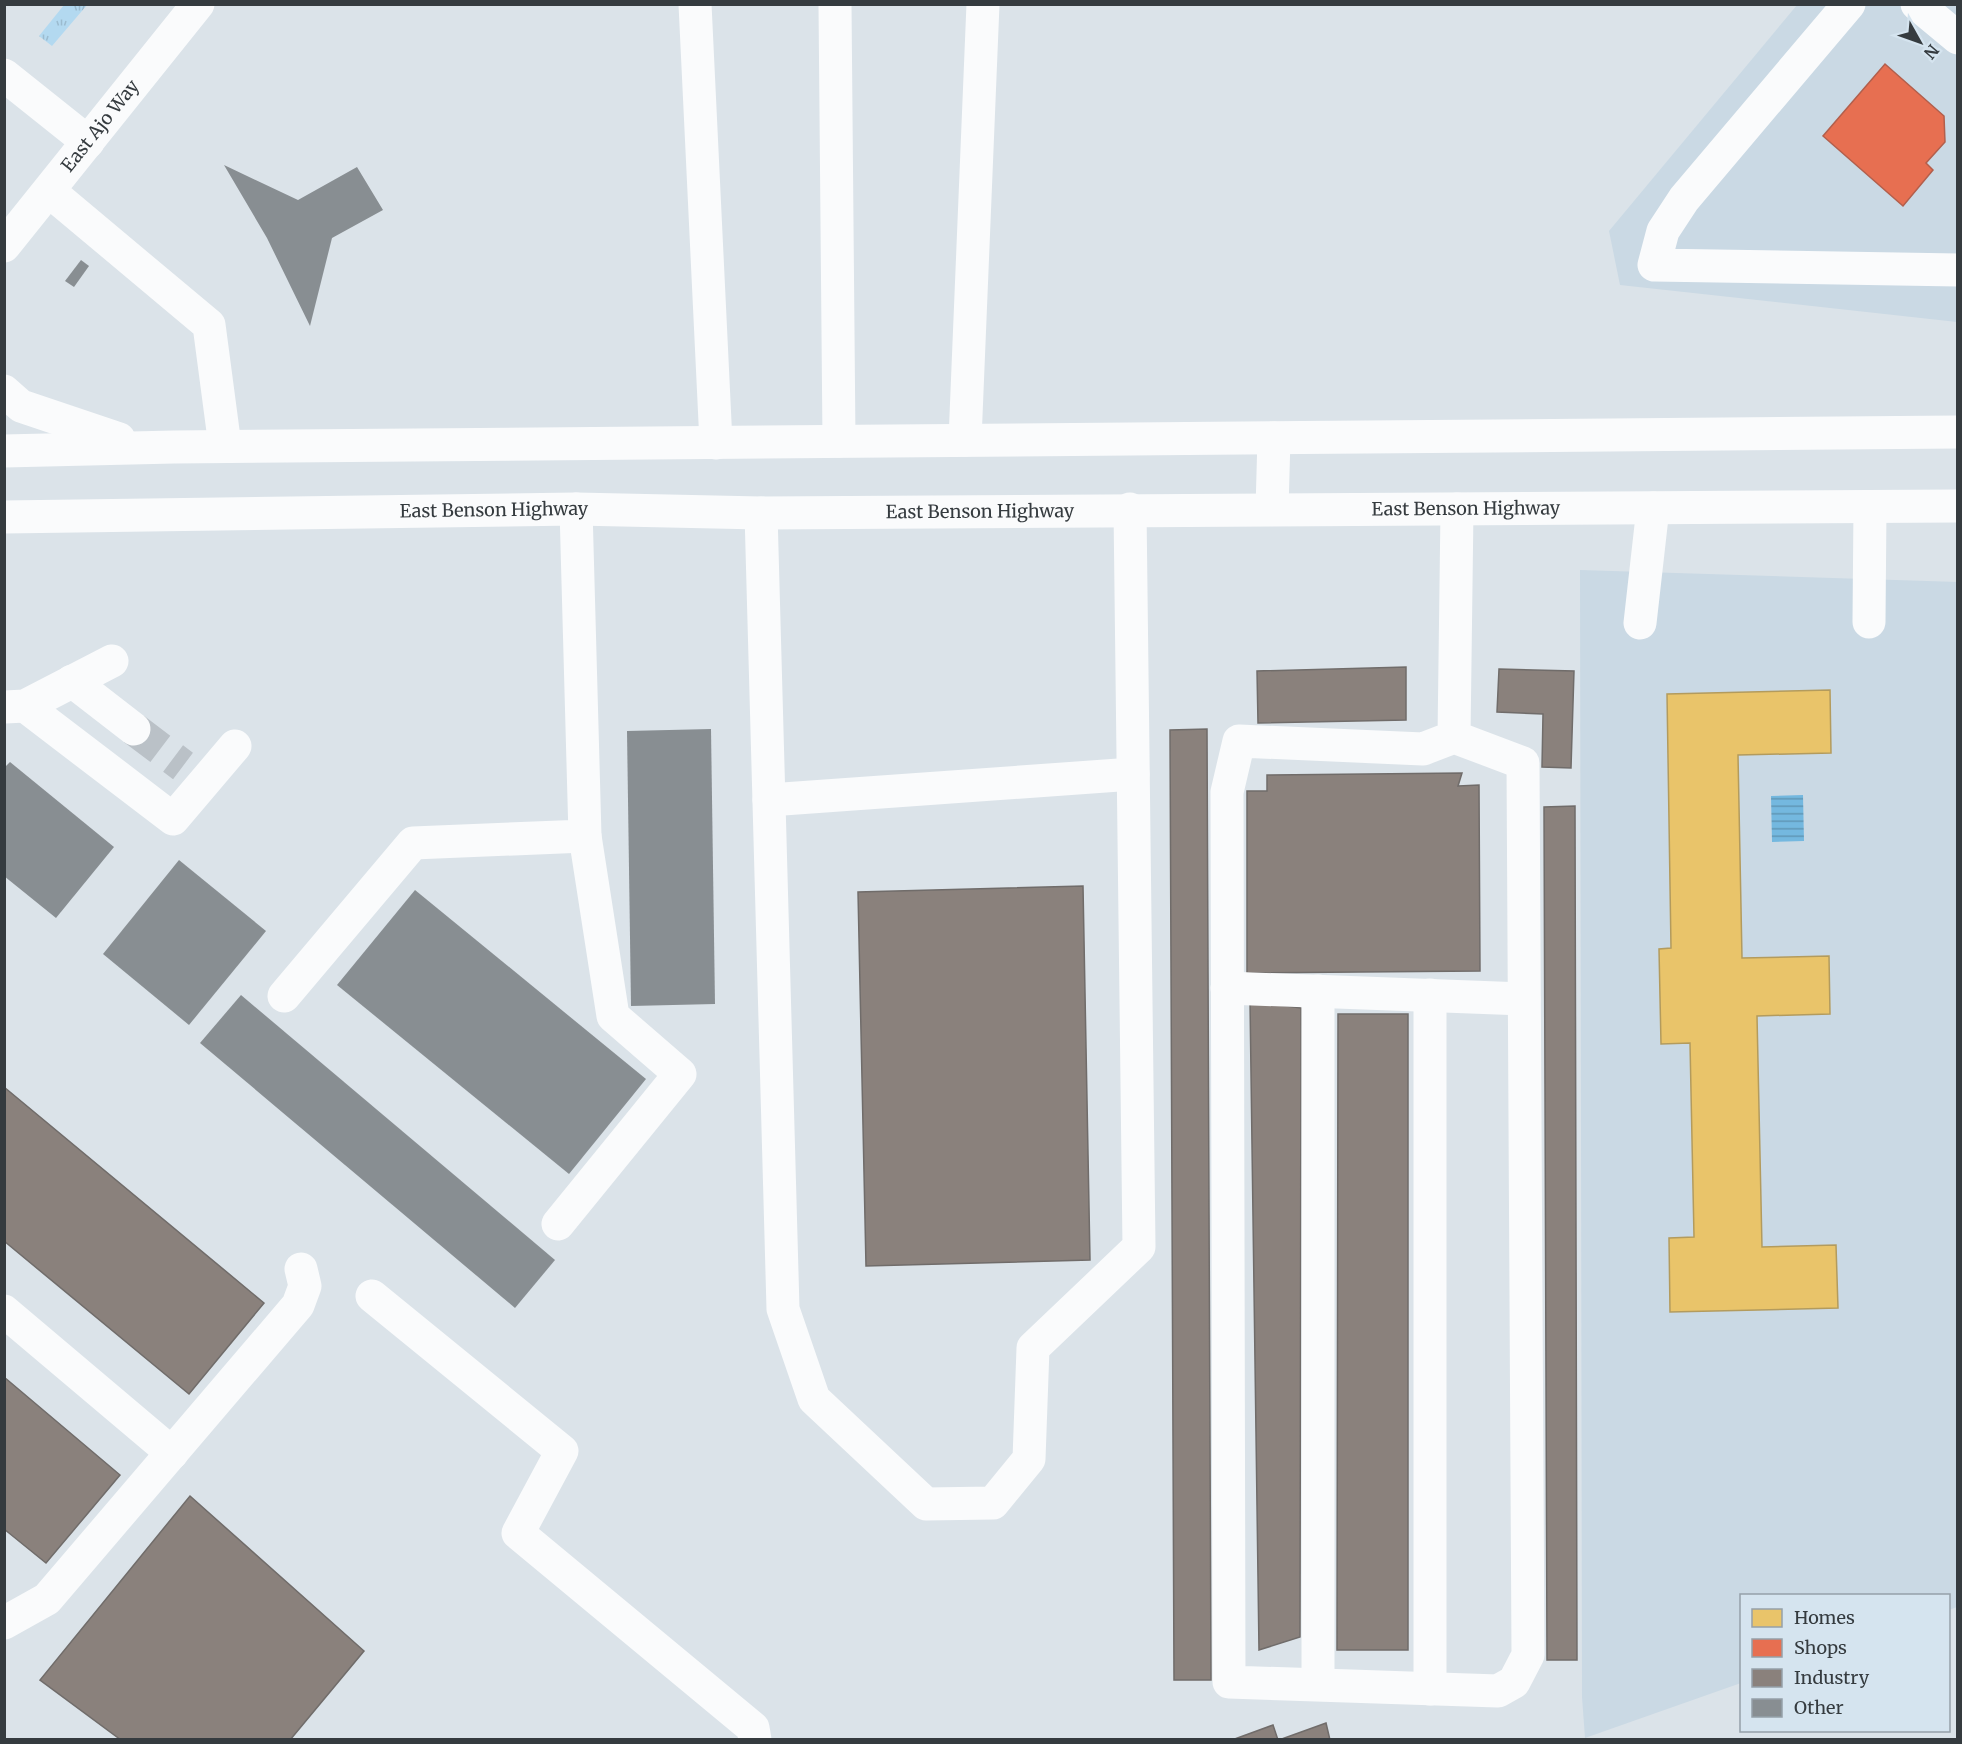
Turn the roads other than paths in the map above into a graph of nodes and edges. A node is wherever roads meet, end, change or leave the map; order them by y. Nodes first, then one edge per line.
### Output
1 (198, 4) edge
2 (695, 4) edge
3 (835, 4) edge
4 (983, 4) edge
5 (1849, 4) edge
6 (1917, 4) edge
7 (1958, 38) edge
8 (4, 75) edge
9 (88, 142) junction
10 (49, 191) junction
11 (5, 246) edge
12 (1958, 270) edge
13 (4, 391) edge
14 (1958, 432) edge
15 (1274, 438) junction
16 (965, 440) junction
17 (838, 441) junction
18 (716, 442) junction
19 (225, 446) junction
20 (144, 447) junction
21 (4, 451) edge
22 (1958, 506) edge
23 (1870, 507) junction
24 (1653, 508) junction
25 (576, 509) junction
26 (1130, 509) junction
27 (1272, 509) junction
28 (1457, 509) junction
29 (761, 513) junction
30 (4, 517) edge
31 (1869, 622) dead end
32 (1640, 623) dead end
33 (112, 660) dead end
34 (72, 681) junction
35 (15, 706) edge
36 (134, 729) tunnel mouth
37 (1454, 737) junction
38 (236, 746) dead end
39 (1133, 774) junction
40 (769, 800) junction
41 (585, 836) junction
42 (1227, 988) junction
43 (1318, 991) junction
44 (1430, 995) junction
45 (284, 996) dead end
46 (1524, 999) junction
47 (558, 1224) dead end
48 (301, 1269) dead end
49 (372, 1296) dead end
50 (4, 1311) edge
51 (172, 1453) junction
52 (4, 1623) edge
53 (1318, 1684) junction
54 (1431, 1689) junction
55 (755, 1740) edge

1 - 9 main road, East Ajo Way
2 - 18 main road
3 - 17 main road
4 - 16 main road
5 - 12 main road
6 - 7 main road
8 - 9 main road
9 - 10 main road, East Ajo Way
10 - 11 main road, East Ajo Way
10 - 19 main road
13 - 20 main road
14 - 15 main road
15 - 16 main road
15 - 27 main road
16 - 17 main road
17 - 18 main road
18 - 19 main road
19 - 20 main road
20 - 21 main road
22 - 23 main road, East Benson Highway
23 - 24 main road, East Benson Highway
23 - 31 main road
24 - 28 main road, East Benson Highway
24 - 32 main road
25 - 29 main road, East Benson Highway
25 - 30 main road, East Benson Highway
25 - 41 main road
26 - 27 main road, East Benson Highway
26 - 29 main road, East Benson Highway
26 - 39 main road
27 - 28 main road, East Benson Highway
28 - 37 main road
29 - 40 main road
33 - 34 main road
34 - 35 main road
34 - 36 main road
35 - 38 main road
37 - 42 main road
37 - 46 main road
39 - 40 main road
39 - 40 main road
41 - 45 main road
41 - 47 main road
42 - 43 main road
42 - 53 main road
43 - 44 main road
43 - 53 main road
44 - 46 main road
44 - 54 main road
46 - 54 main road
48 - 51 main road
49 - 55 main road
50 - 51 main road
51 - 52 main road
53 - 54 main road

